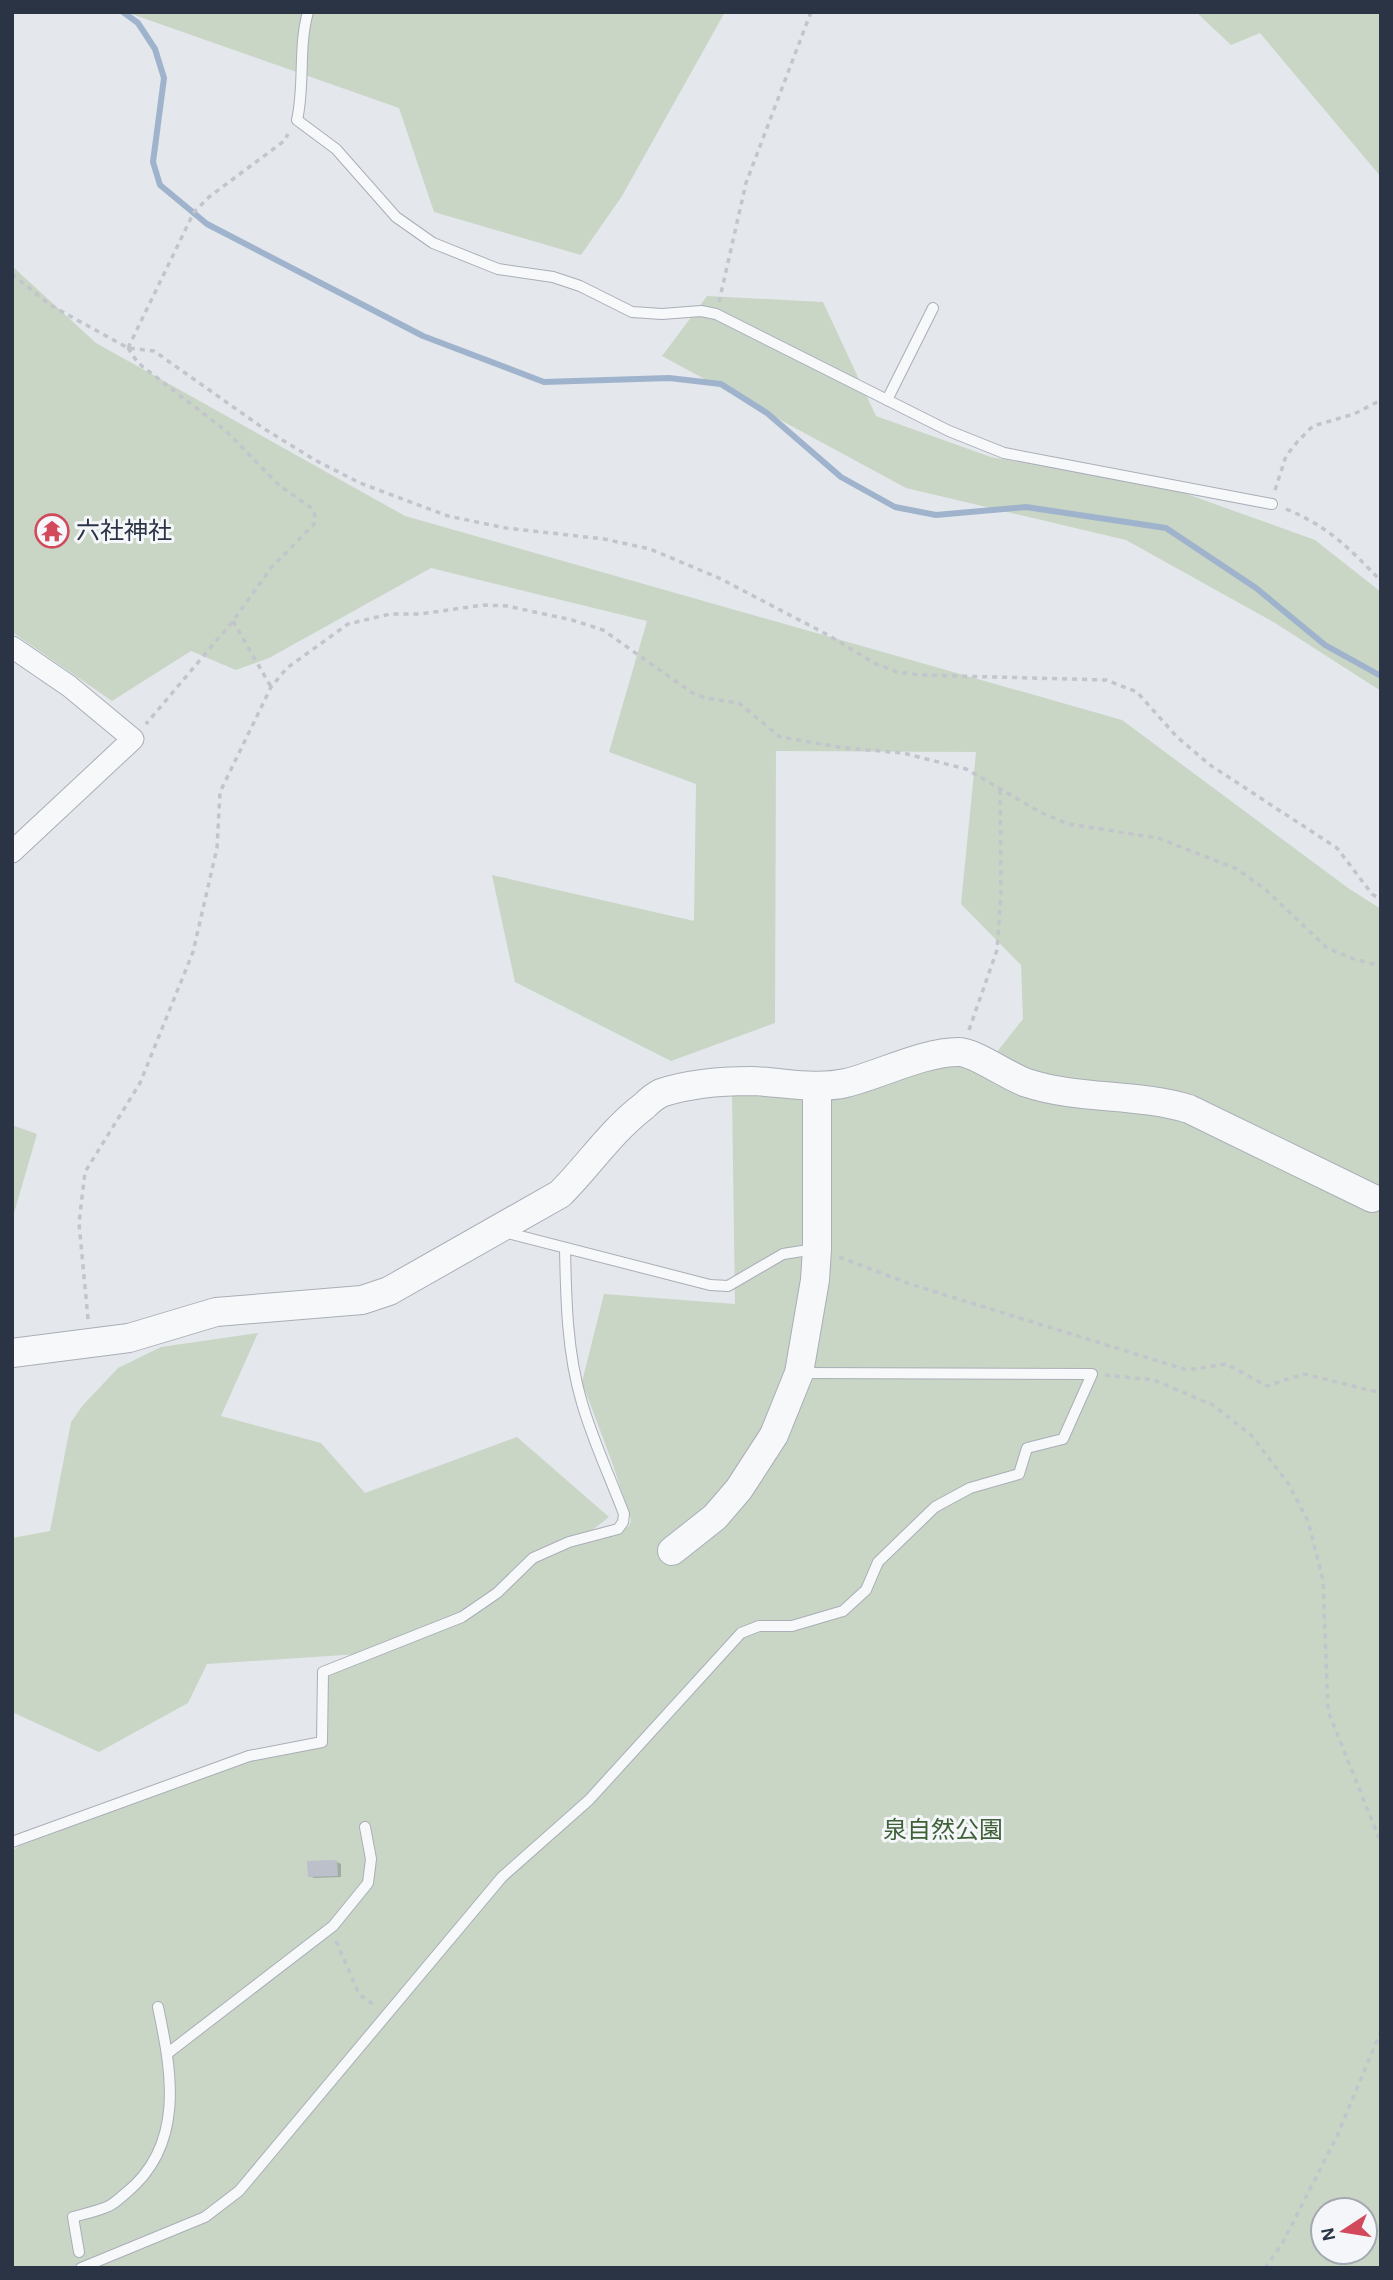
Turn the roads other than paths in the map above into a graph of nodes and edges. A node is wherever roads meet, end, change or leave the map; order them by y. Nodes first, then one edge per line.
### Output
1 (308, 12) edge
2 (933, 308) dead end
3 (887, 400) junction
4 (1272, 503) road end
5 (12, 647) edge
6 (12, 852) edge
7 (817, 1087) junction
8 (1376, 1200) edge
9 (495, 1230) junction
10 (565, 1248) junction
11 (817, 1249) junction
12 (12, 1353) edge
13 (799, 1373) junction
14 (671, 1551) dead end
15 (365, 1827) dead end
16 (12, 1842) edge
17 (158, 2007) dead end
18 (168, 2053) junction
19 (79, 2252) dead end
20 (81, 2268) edge

1 - 3 lane
2 - 3 lane
3 - 4 lane
5 - 6 street
7 - 8 street
7 - 9 street
7 - 11 street
9 - 10 lane
9 - 12 street
10 - 11 lane
10 - 16 lane
11 - 13 street
13 - 14 street
13 - 20 lane
15 - 18 lane
17 - 18 lane
18 - 19 lane

